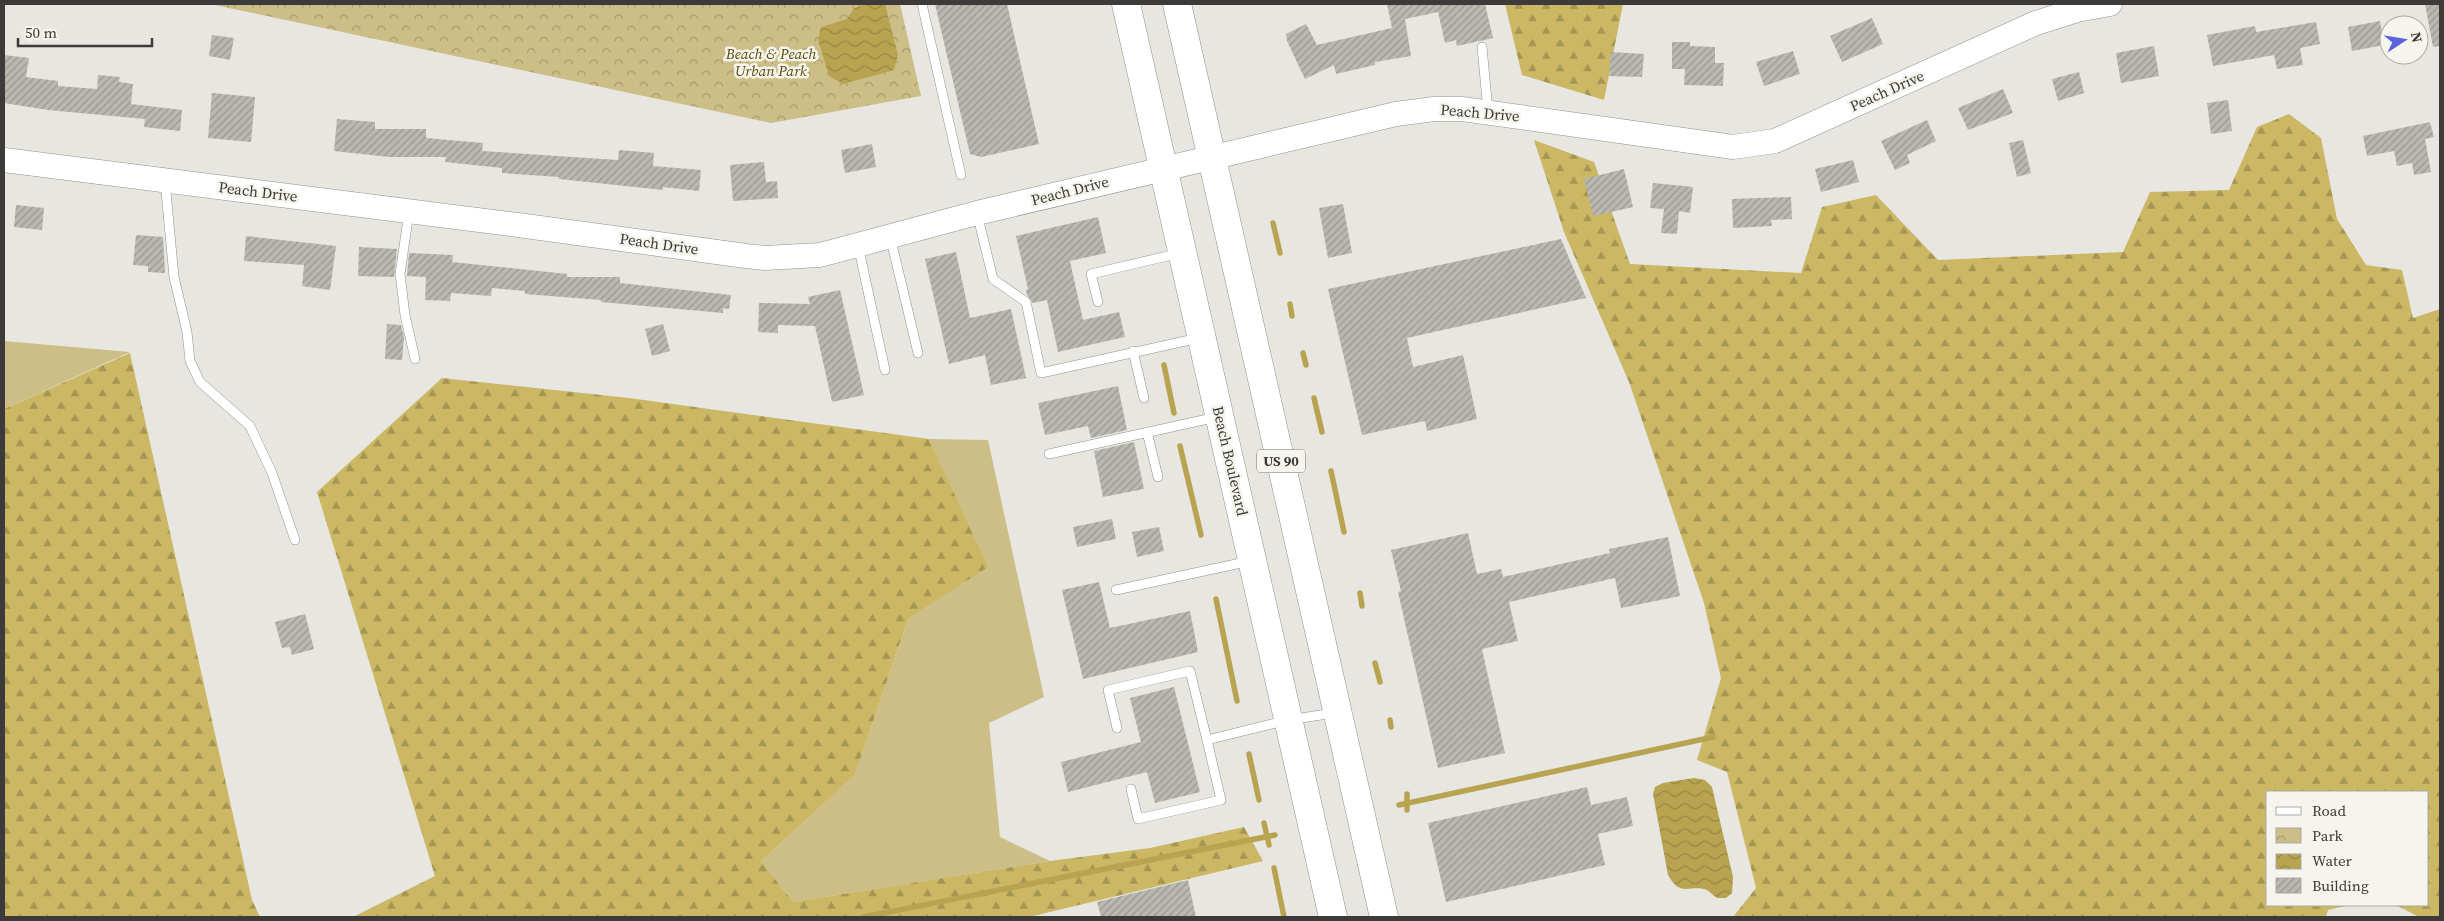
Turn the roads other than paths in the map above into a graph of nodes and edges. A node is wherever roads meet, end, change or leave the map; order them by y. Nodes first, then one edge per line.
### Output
1 (922, 4) edge
2 (1126, 4) edge
3 (1177, 4) edge
4 (2110, 4) edge
5 (1482, 47) dead end
6 (1488, 112) junction
7 (1212, 157) junction
8 (4, 160) edge
9 (1164, 168) junction
10 (961, 175) dead end
11 (165, 180) junction
12 (409, 212) junction
13 (977, 213) junction
14 (890, 236) junction
15 (858, 244) junction
16 (1182, 253) junction
17 (1098, 302) dead end
18 (1202, 338) junction
19 (1133, 351) junction
20 (918, 353) dead end
21 (415, 358) dead end
22 (885, 370) dead end
23 (1144, 398) dead end
24 (1220, 417) junction
25 (1147, 432) junction
26 (1049, 454) dead end
27 (1158, 477) dead end
28 (295, 540) dead end
29 (1252, 560) junction
30 (1116, 590) dead end
31 (1338, 713) junction
32 (1288, 720) junction
33 (1117, 728) dead end
34 (1207, 740) junction
35 (1130, 790) dead end
36 (1333, 917) edge
37 (1384, 917) edge

1 - 10 lane
2 - 9 highway, Beach Boulevard
3 - 7 highway, US 90
4 - 6 street, Peach Drive
5 - 6 lane
6 - 7 street, Peach Drive
7 - 9 street, Peach Drive
7 - 31 highway, US 90
8 - 11 street, Peach Drive
9 - 13 street, Peach Drive
9 - 16 highway, Beach Boulevard
11 - 12 street, Peach Drive
11 - 28 lane
12 - 15 street, Peach Drive
12 - 21 lane
13 - 14 street, Peach Drive
13 - 19 lane
14 - 15 street, Peach Drive
14 - 20 lane
15 - 22 lane
16 - 17 lane
16 - 18 highway, Beach Boulevard
18 - 19 lane
18 - 24 highway, Beach Boulevard
19 - 23 lane
24 - 25 lane
24 - 29 highway, Beach Boulevard
25 - 26 lane
25 - 27 lane
29 - 30 lane
29 - 32 highway, Beach Boulevard
31 - 32 lane
31 - 37 highway, US 90
32 - 34 lane
32 - 36 highway, Beach Boulevard
33 - 34 lane
34 - 35 lane

